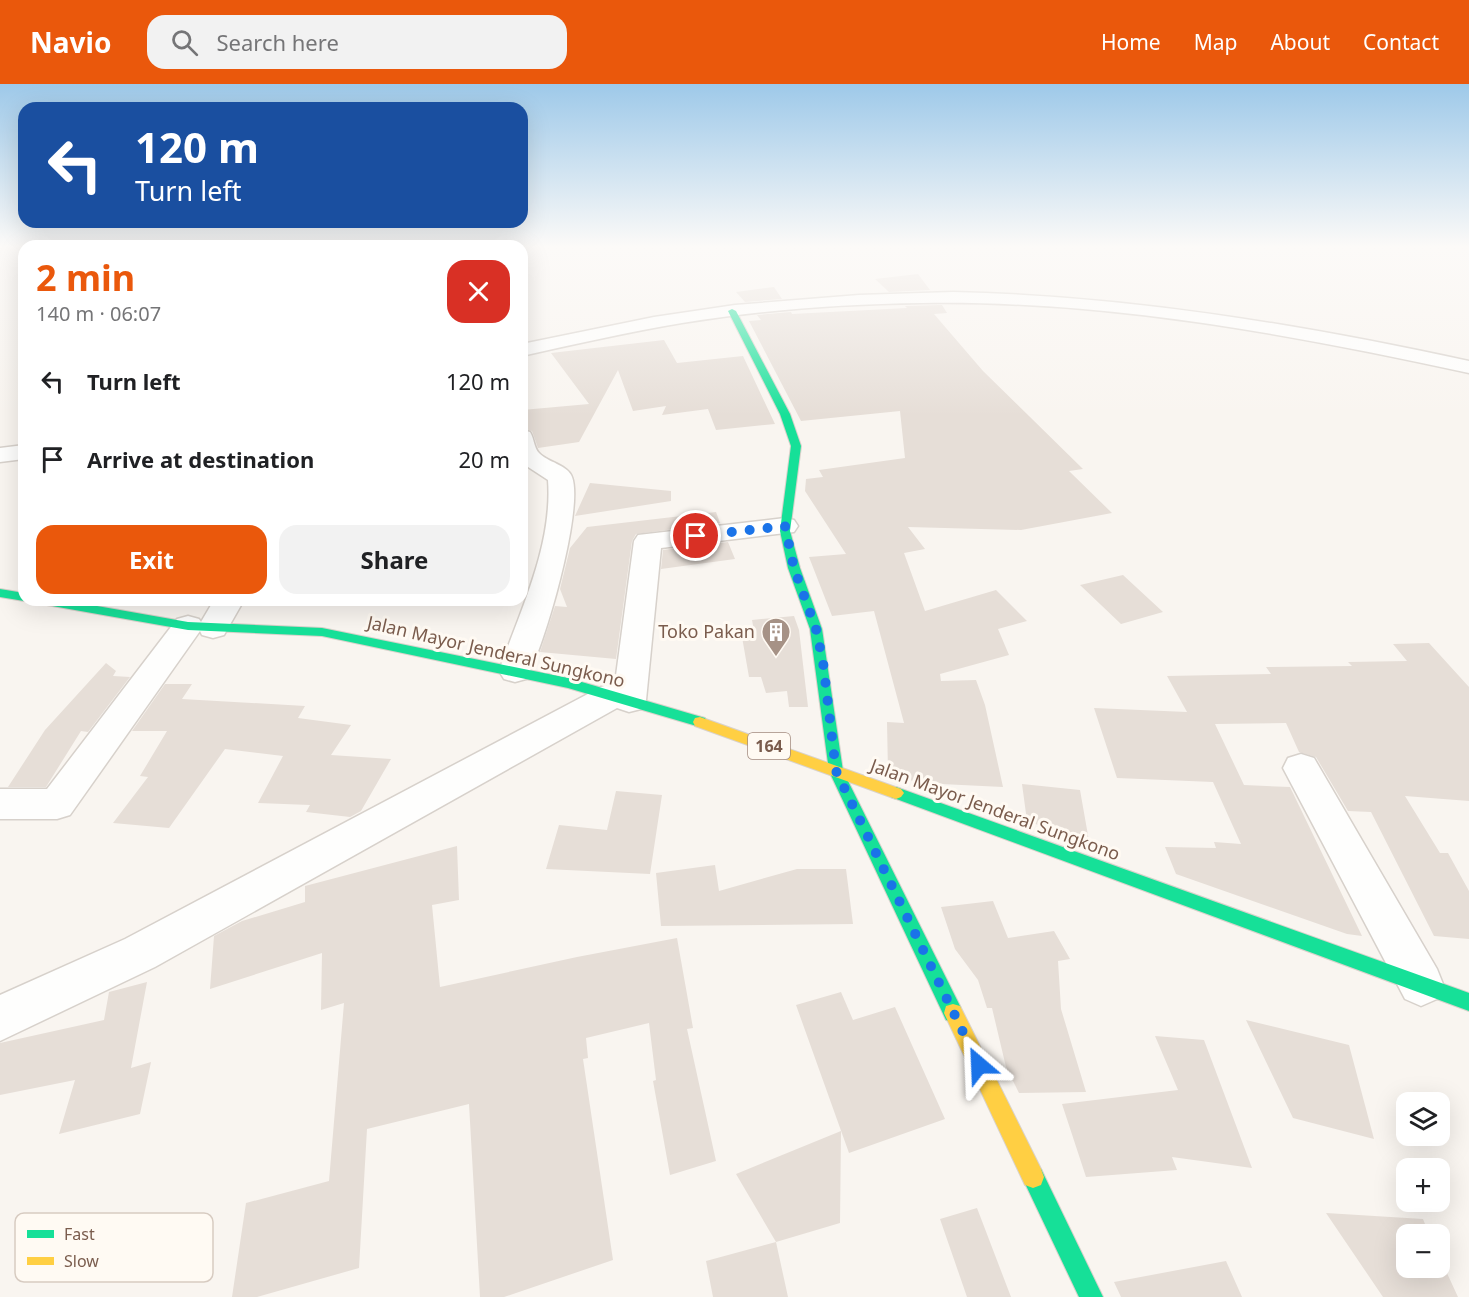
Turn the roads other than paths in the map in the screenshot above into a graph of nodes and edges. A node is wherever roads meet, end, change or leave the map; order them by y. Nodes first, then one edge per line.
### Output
1 (830, 304) edge
2 (1069, 304) edge
3 (732, 311) junction
4 (528, 349) edge
5 (1469, 367) edge
6 (18, 453) edge
7 (0, 456) edge
8 (528, 457) edge
9 (785, 526) junction
10 (0, 593) edge
11 (18, 596) edge
12 (76, 606) edge
13 (223, 606) edge
14 (200, 627) junction
15 (515, 671) junction
16 (621, 698) junction
17 (1301, 768) dead end
18 (836, 771) junction
19 (0, 804) edge
20 (1421, 984) junction
21 (1469, 1002) edge
22 (0, 1018) edge
23 (1091, 1297) edge

1 - 3 street
2 - 5 street
3 - 4 street
3 - 9 street
6 - 7 street
8 - 15 street
9 - 16 street
9 - 18 street
10 - 11 street
12 - 14 street, Jalan Mayor Jenderal Sungkono / 164
13 - 14 street
14 - 15 street, Jalan Mayor Jenderal Sungkono / 164
14 - 19 street
15 - 16 street, Jalan Mayor Jenderal Sungkono / 164
16 - 18 street, Jalan Mayor Jenderal Sungkono / 164
16 - 22 street
17 - 20 street
18 - 20 street, Jalan Mayor Jenderal Sungkono / 164
18 - 23 street
20 - 21 street, Jalan Mayor Jenderal Sungkono / 164

